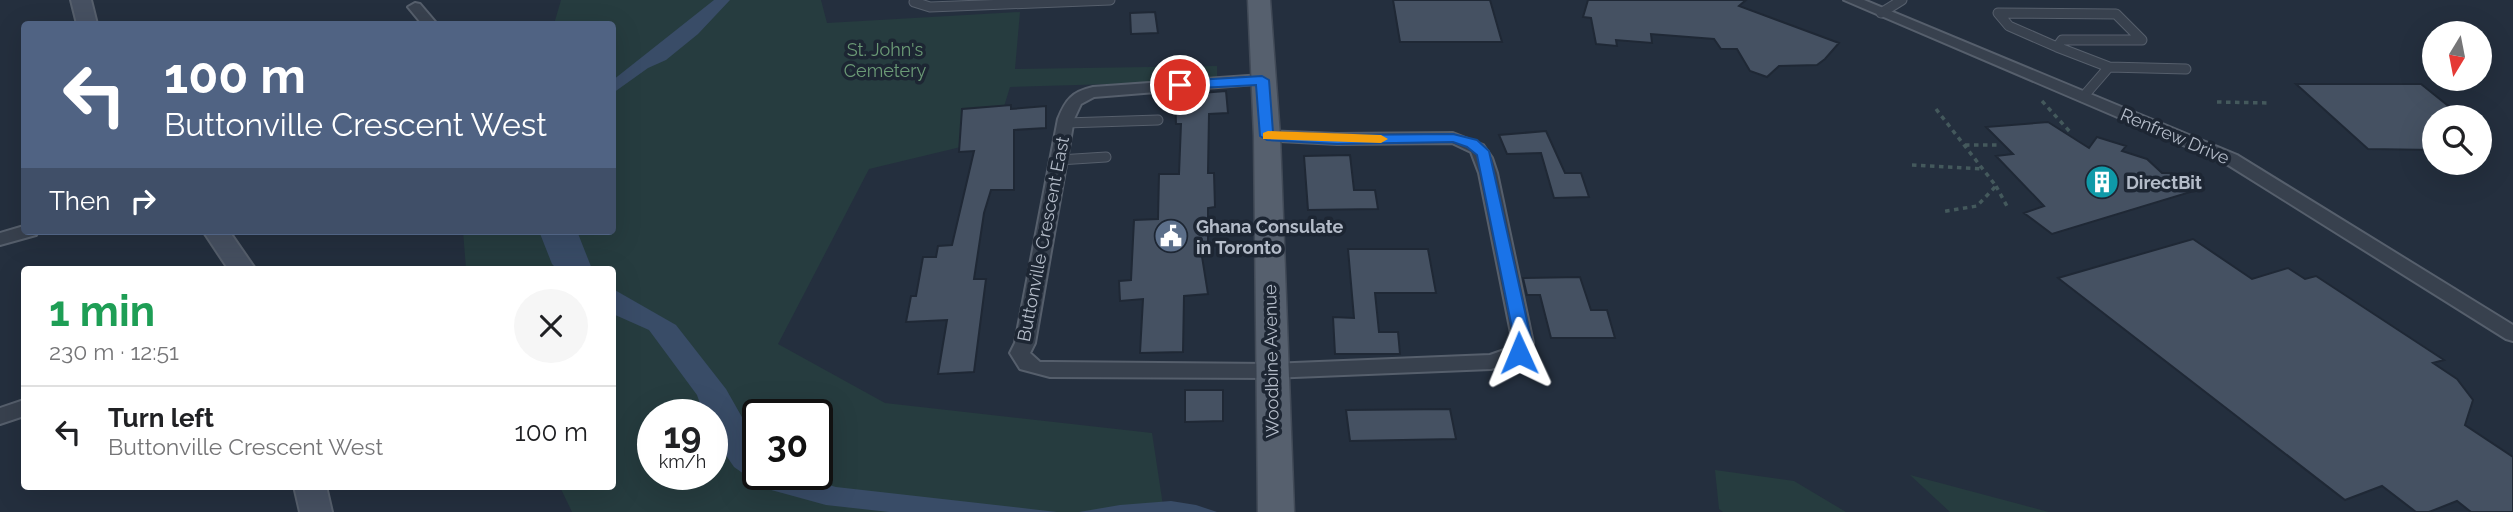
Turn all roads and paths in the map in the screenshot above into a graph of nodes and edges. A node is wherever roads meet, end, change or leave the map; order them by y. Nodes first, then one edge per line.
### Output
1 (81, 0) edge
2 (915, 0) edge
3 (1110, 0) edge
4 (1259, 0) edge
5 (1851, 0) edge
6 (1902, 0) edge
7 (415, 7) dead end
8 (1881, 13) junction
9 (86, 21) edge
10 (427, 21) edge
11 (2057, 47) junction
12 (2109, 67) junction
13 (2186, 69) dead end
14 (1262, 80) junction
15 (2083, 97) junction
16 (2042, 101) dead end
17 (2217, 102) dead end
18 (2272, 103) dead end
19 (1936, 108) dead end
20 (1158, 120) dead end
21 (1066, 123) junction
22 (2071, 133) dead end
23 (1267, 136) junction
24 (1964, 145) junction
25 (2001, 145) dead end
26 (1106, 157) dead end
27 (1059, 160) junction
28 (1912, 165) dead end
29 (1982, 169) junction
30 (1996, 186) junction
31 (2008, 208) dead end
32 (1941, 212) dead end
33 (21, 233) edge
34 (219, 235) edge
35 (0, 239) edge
36 (240, 266) edge
37 (2513, 334) edge
38 (1270, 370) junction
39 (21, 409) edge
40 (0, 416) edge
41 (311, 490) edge
42 (316, 512) edge
43 (1276, 512) edge

1 - 9 street
2 - 3 lane
4 - 14 main road, Woodbine Avenue
5 - 8 street, Renfrew Drive
6 - 8 lane
7 - 10 street
8 - 15 street, Renfrew Drive
11 - 11 lane
11 - 12 lane
12 - 13 lane
12 - 15 lane
14 - 21 street, Buttonville Crescent East
14 - 23 main road, Woodbine Avenue
15 - 37 street, Renfrew Drive
16 - 22 path
17 - 18 path
19 - 24 path
20 - 21 lane
21 - 27 street, Buttonville Crescent East
23 - 38 main road, Woodbine Avenue
23 - 38 street
24 - 25 path
24 - 29 path
26 - 27 lane
27 - 38 street, Buttonville Crescent East
28 - 29 path
29 - 30 path
30 - 31 path
30 - 32 path
33 - 35 street
34 - 36 street
38 - 43 main road, Woodbine Avenue
39 - 40 street
41 - 42 street

